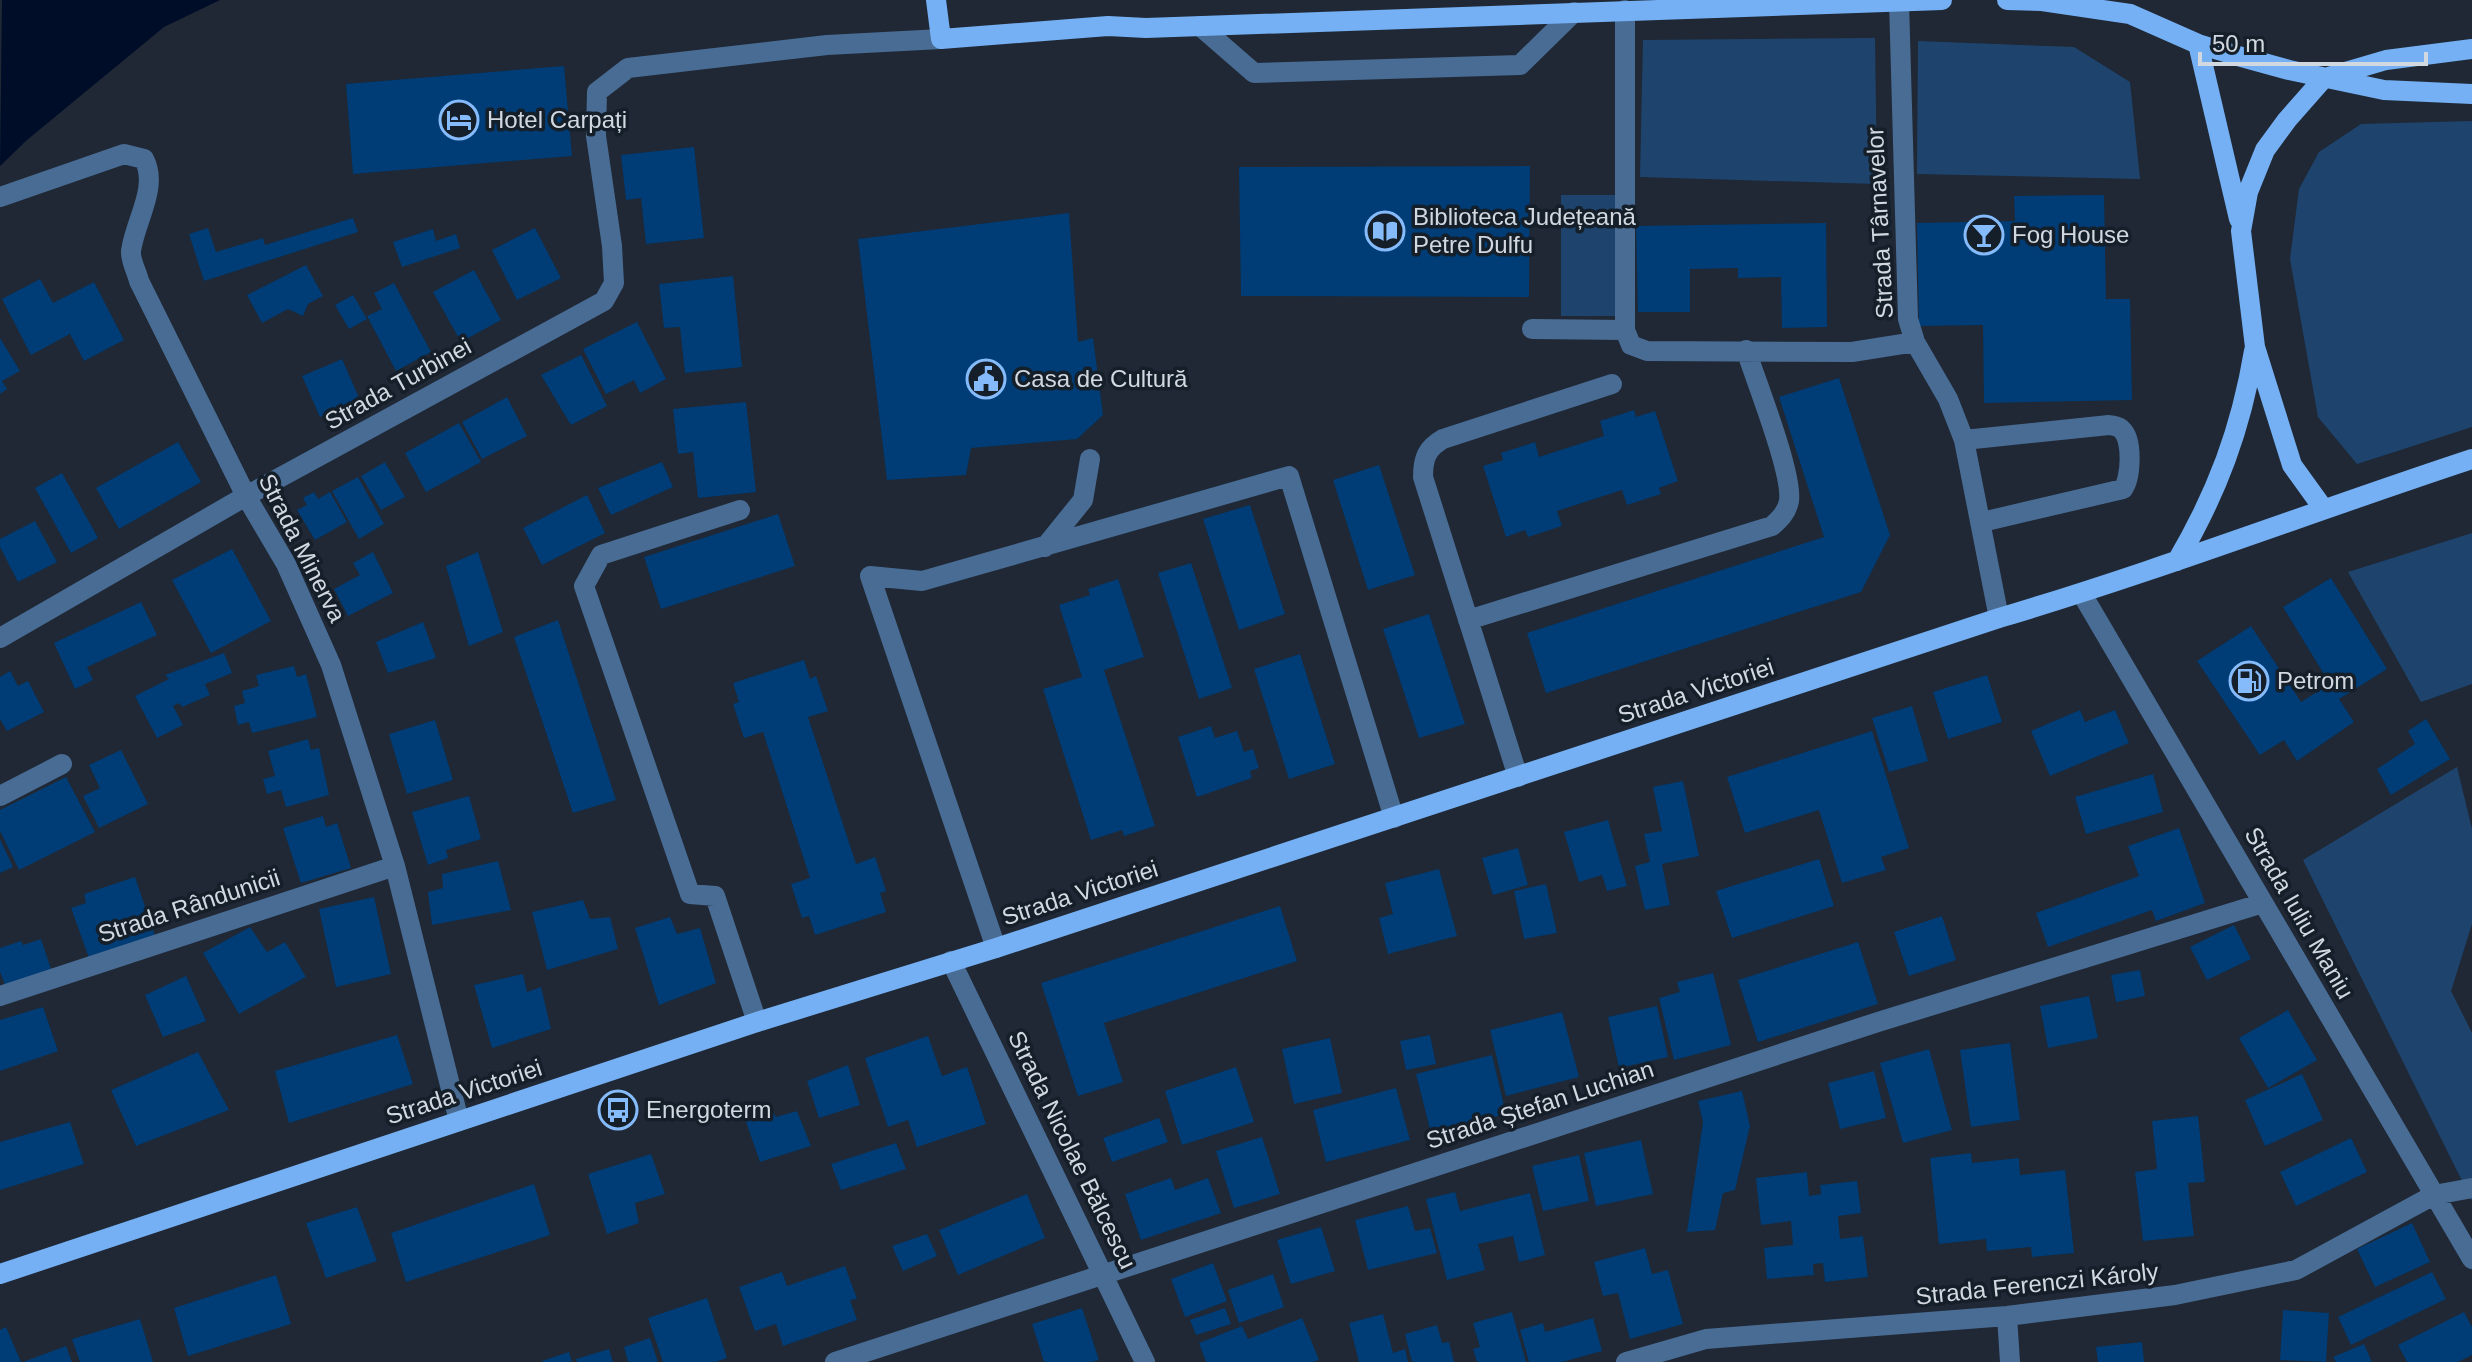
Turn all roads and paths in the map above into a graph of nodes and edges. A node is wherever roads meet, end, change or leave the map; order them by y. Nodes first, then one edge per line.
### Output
1 (936, 0) edge
2 (1942, 0) edge
3 (2007, 0) edge
4 (1899, 1) edge
5 (1625, 10) junction
6 (1574, 12) junction
7 (1200, 26) junction
8 (941, 39) junction
9 (2198, 44) junction
10 (2472, 49) edge
11 (2324, 78) junction
12 (2472, 94) edge
13 (0, 197) edge
14 (2241, 231) junction
15 (1532, 329) dead end
16 (1625, 330) junction
17 (1915, 342) junction
18 (2255, 347) junction
19 (1746, 350) junction
20 (1612, 384) dead end
21 (1964, 440) junction
22 (1090, 459) dead end
23 (2472, 459) edge
24 (246, 496) junction
25 (2323, 508) junction
26 (740, 510) dead end
27 (1982, 522) junction
28 (1045, 547) junction
29 (2177, 561) junction
30 (2082, 594) junction
31 (1999, 618) junction
32 (1468, 620) junction
33 (0, 638) edge
34 (62, 764) dead end
35 (1518, 777) junction
36 (0, 796) edge
37 (1394, 818) junction
38 (395, 866) junction
39 (2263, 903) junction
40 (996, 948) junction
41 (951, 961) junction
42 (0, 996) edge
43 (757, 1022) junction
44 (459, 1121) junction
45 (2472, 1188) edge
46 (2434, 1195) junction
47 (2472, 1259) edge
48 (0, 1274) edge
49 (1104, 1275) junction
50 (2007, 1316) junction
51 (835, 1362) edge
52 (1145, 1362) edge
53 (1626, 1362) edge
54 (2010, 1362) edge

1 - 8 main road
2 - 4 main road
3 - 9 main road
4 - 5 main road
4 - 17 street, Strada Târnavelor
5 - 6 main road
5 - 16 street
6 - 7 main road
6 - 7 street
7 - 8 main road
8 - 24 street, Strada Turbinei
9 - 11 main road
9 - 14 main road
10 - 11 main road
11 - 12 main road
11 - 14 main road
13 - 24 street, Strada Minerva
14 - 18 main road
15 - 16 street
16 - 19 street
17 - 19 street
17 - 21 street, Strada Târnavelor
18 - 25 main road
18 - 29 main road
19 - 32 street
20 - 32 street
21 - 27 street, Strada Târnavelor
21 - 27 street
22 - 28 street
23 - 25 main road, Strada Victoriei
24 - 33 street, Strada Turbinei
24 - 38 street, Strada Minerva
25 - 29 main road, Strada Victoriei
26 - 43 street
27 - 31 street, Strada Târnavelor
28 - 37 street
28 - 40 street
29 - 30 main road, Strada Victoriei
30 - 31 main road, Strada Victoriei
30 - 39 street, Strada Iuliu Maniu
31 - 35 main road, Strada Victoriei
32 - 35 street
34 - 36 street
35 - 37 main road, Strada Victoriei
37 - 40 main road, Strada Victoriei
38 - 42 street, Strada Rândunicii
38 - 44 street, Strada Minerva
39 - 46 street, Strada Iuliu Maniu
39 - 49 street, Strada Ștefan Luchian
40 - 41 main road, Strada Victoriei
41 - 43 main road, Strada Victoriei
41 - 49 street, Strada Nicolae Bălcescu
43 - 44 main road, Strada Victoriei
44 - 48 main road, Strada Victoriei
45 - 46 street, Strada Ferenczi Károly
46 - 47 street, Strada Iuliu Maniu
46 - 50 street, Strada Ferenczi Károly
49 - 51 street, Strada Ștefan Luchian
49 - 52 street, Strada Nicolae Bălcescu
50 - 53 street, Strada Ferenczi Károly
50 - 54 street

